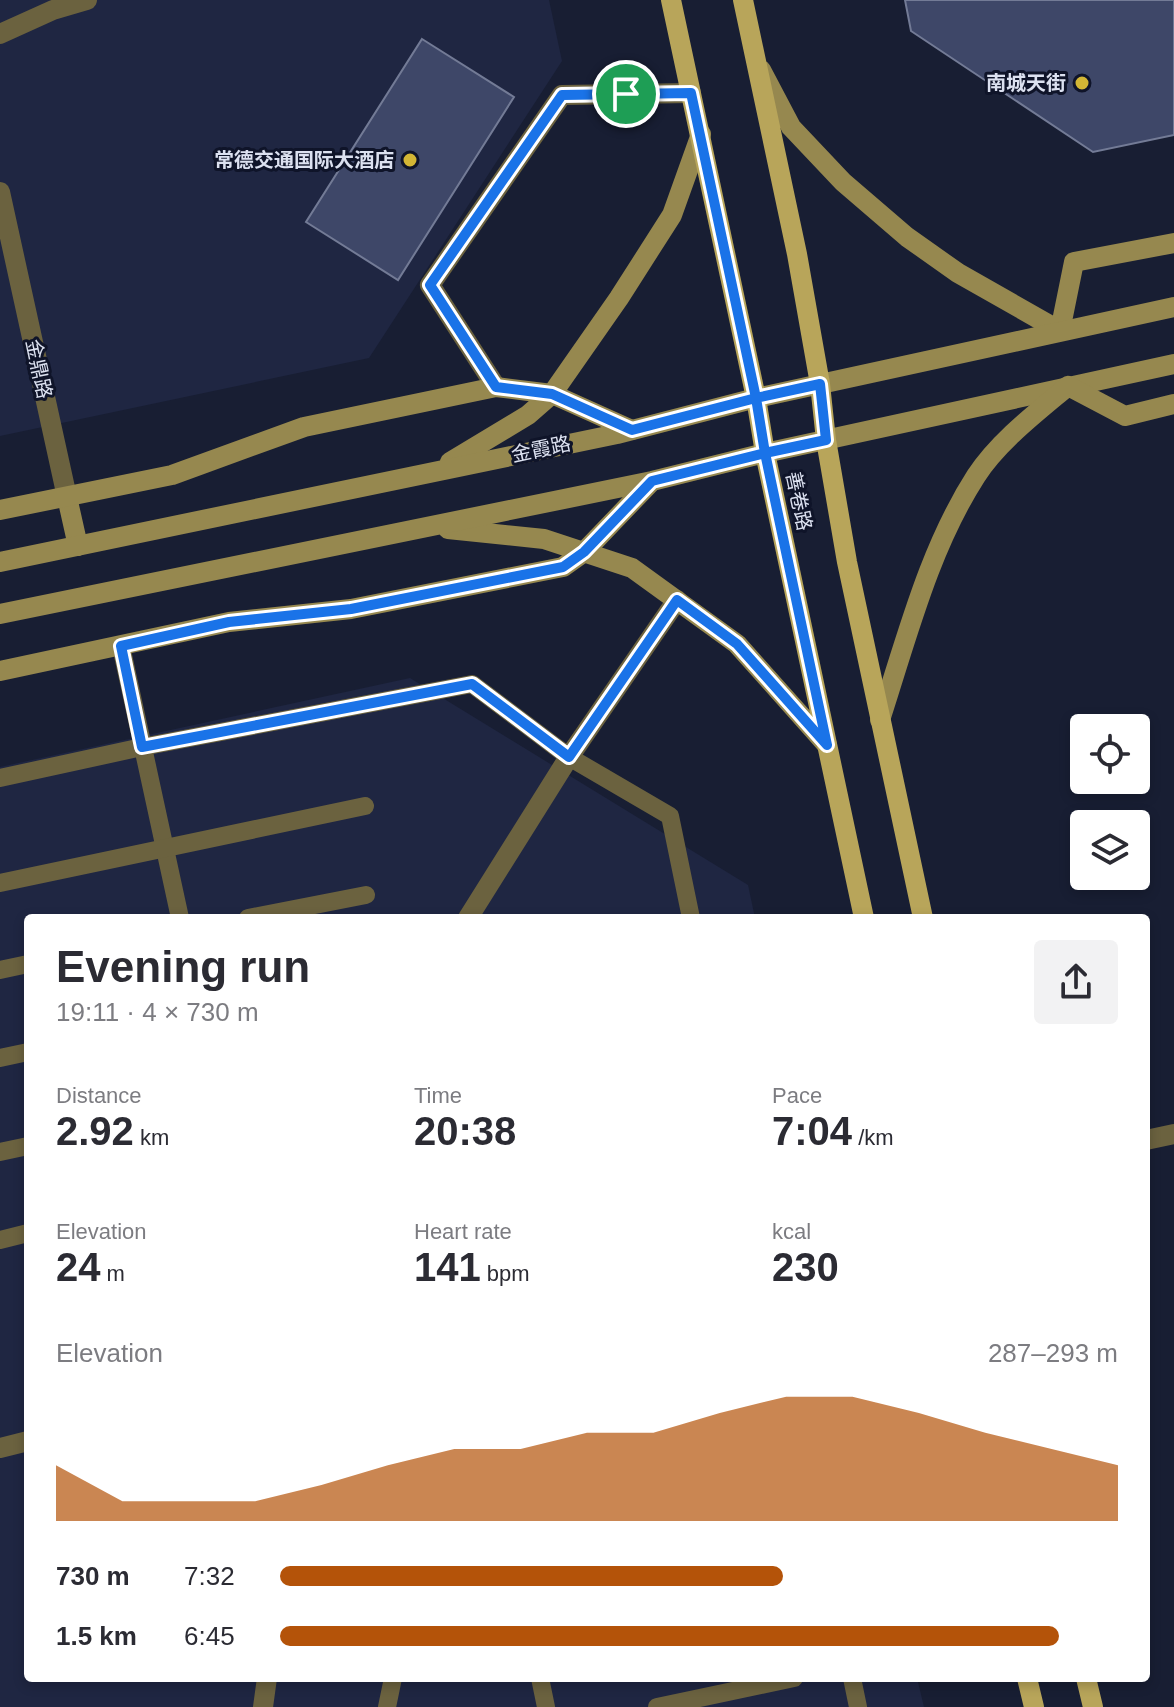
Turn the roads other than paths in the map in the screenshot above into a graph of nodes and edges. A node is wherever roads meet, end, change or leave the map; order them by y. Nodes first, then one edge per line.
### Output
1 (87, 0) edge
2 (671, 0) edge
3 (743, 0) edge
4 (0, 34) edge
5 (756, 59) junction
6 (691, 93) junction
7 (701, 134) junction
8 (0, 192) edge
9 (1174, 243) edge
10 (21, 288) junction
11 (0, 292) edge
12 (1174, 307) edge
13 (1060, 331) junction
14 (1174, 364) edge
15 (820, 384) junction
16 (1068, 386) junction
17 (496, 387) junction
18 (552, 394) junction
19 (756, 398) junction
20 (1174, 404) edge
21 (632, 430) junction
22 (826, 440) junction
23 (765, 453) junction
24 (436, 471) junction
25 (652, 481) junction
26 (67, 497) junction
27 (0, 510) edge
28 (428, 527) junction
29 (78, 546) junction
30 (584, 552) junction
31 (0, 562) edge
32 (677, 600) junction
33 (0, 614) edge
34 (121, 646) junction
35 (0, 671) edge
36 (880, 720) junction
37 (827, 745) junction
38 (142, 747) junction
39 (569, 757) junction
40 (0, 778) edge
41 (365, 806) dead end
42 (165, 848) junction
43 (0, 883) edge
44 (366, 895) dead end
45 (179, 914) edge
46 (269, 914) edge
47 (471, 914) edge
48 (690, 914) edge
49 (863, 914) edge
50 (922, 914) edge
51 (24, 965) edge
52 (0, 970) edge
53 (24, 1053) edge
54 (0, 1058) edge
55 (1174, 1134) edge
56 (1150, 1139) edge
57 (24, 1147) edge
58 (0, 1152) edge
59 (24, 1234) edge
60 (0, 1240) edge
61 (24, 1442) edge
62 (0, 1448) edge
63 (266, 1682) edge
64 (392, 1682) edge
65 (541, 1682) edge
66 (775, 1682) edge
67 (853, 1682) edge
68 (1028, 1682) edge
69 (1087, 1682) edge
70 (263, 1707) edge
71 (387, 1707) edge
72 (546, 1707) edge
73 (657, 1707) edge
74 (858, 1707) edge
75 (1034, 1707) edge
76 (1093, 1707) edge

1 - 4 street
2 - 6 main road, 善卷路
3 - 5 main road
5 - 13 main road
5 - 15 main road
6 - 7 main road, 善卷路
6 - 17 street
7 - 18 main road
7 - 19 main road, 善卷路
8 - 10 street, 金鼎路
9 - 13 main road
10 - 11 street
10 - 26 street, 金鼎路
12 - 13 main road, 金霞路
13 - 15 main road, 金霞路
14 - 16 main road
15 - 19 main road, 金霞路
15 - 22 main road, 善卷路
16 - 20 main road
16 - 22 main road
16 - 36 main road
17 - 18 main road
17 - 26 main road
18 - 21 main road
18 - 24 main road
19 - 21 main road, 金霞路
19 - 23 main road, 善卷路
21 - 24 main road, 金霞路
22 - 23 main road
22 - 36 main road, 善卷路
23 - 25 main road
23 - 37 main road, 善卷路
24 - 29 main road, 金霞路
25 - 28 main road
25 - 30 main road
26 - 27 main road
26 - 29 main road, 金鼎路
28 - 30 main road
28 - 33 main road
29 - 31 main road, 金霞路
30 - 32 main road
30 - 34 main road
32 - 37 main road
32 - 39 street
34 - 35 main road
34 - 38 lane
36 - 50 main road, 善卷路
37 - 49 main road, 善卷路
38 - 39 lane
38 - 40 lane
38 - 42 lane
39 - 47 street
39 - 48 lane
41 - 42 lane
42 - 43 lane
42 - 45 lane
44 - 46 lane
51 - 52 lane
53 - 54 lane
55 - 56 street
57 - 58 lane
59 - 60 lane
61 - 62 street
63 - 70 street
64 - 71 lane
65 - 72 lane
66 - 73 lane
67 - 74 lane
68 - 75 main road
69 - 76 main road

